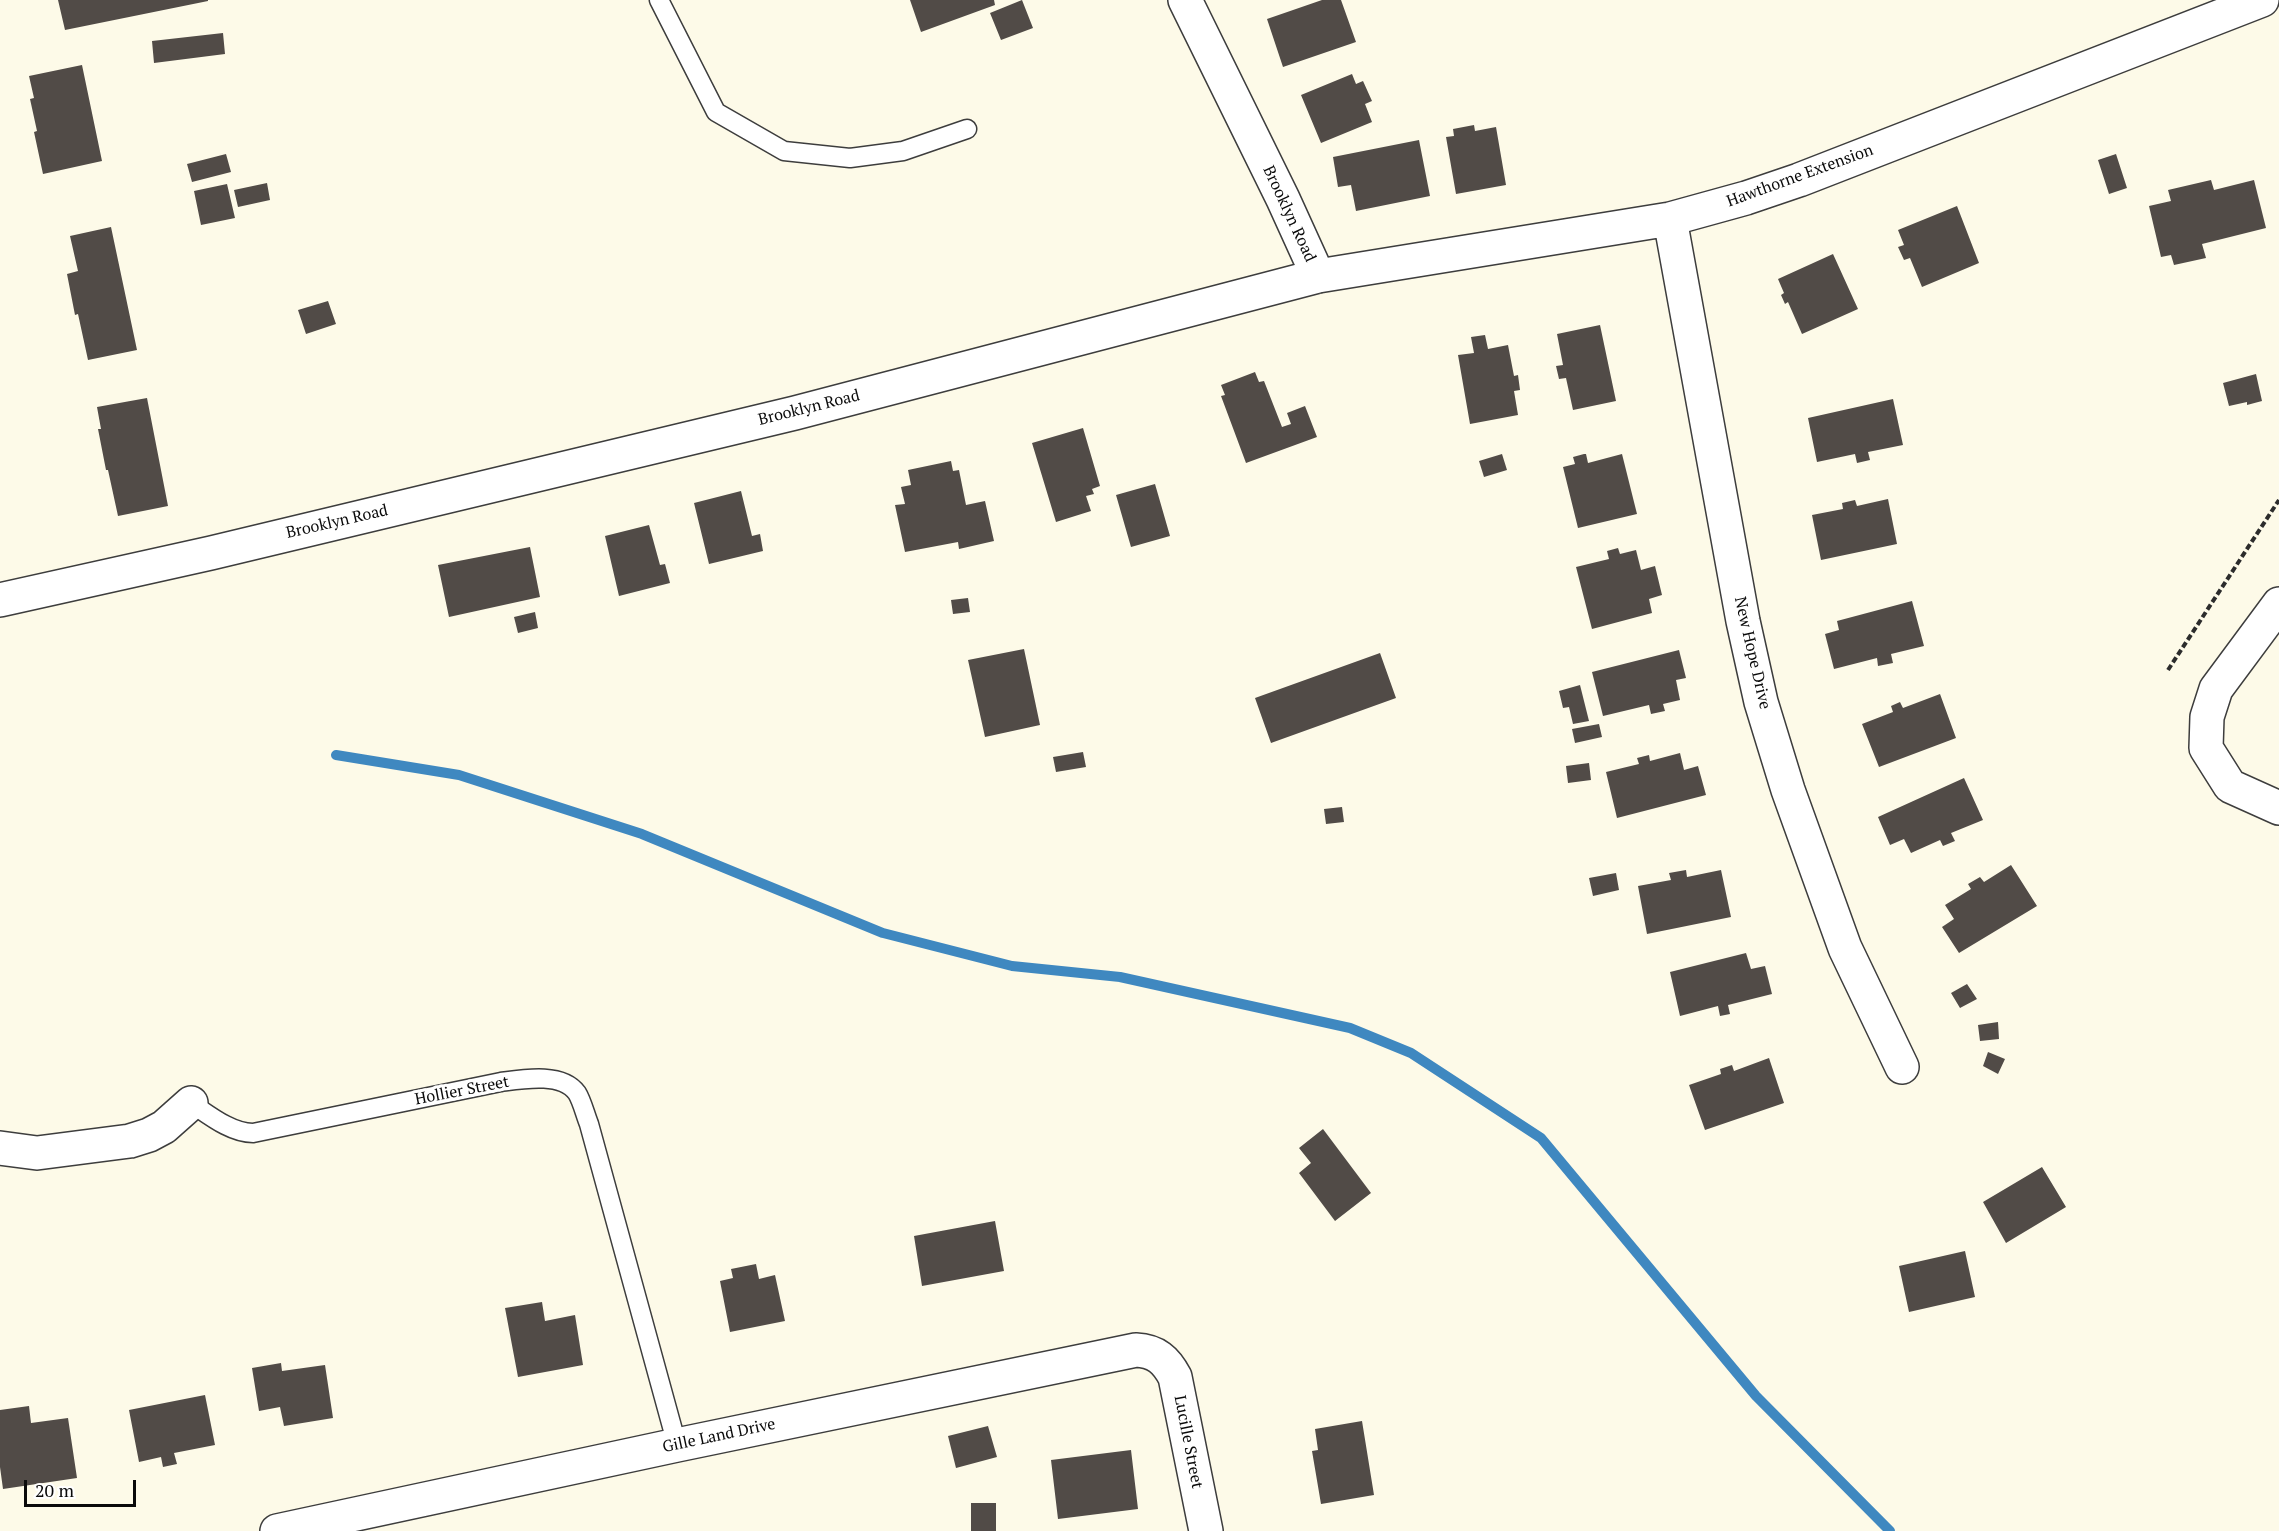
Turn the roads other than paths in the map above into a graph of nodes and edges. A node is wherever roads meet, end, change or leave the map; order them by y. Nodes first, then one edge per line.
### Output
1 (659, 0) edge
2 (1185, 0) edge
3 (2262, 0) edge
4 (967, 129) dead end
5 (1670, 219) junction
6 (1318, 276) junction
7 (0, 600) edge
8 (2279, 604) edge
9 (2279, 808) edge
10 (1902, 1067) dead end
11 (191, 1103) joint
12 (0, 1148) edge
13 (1160, 1357) joint
14 (678, 1445) junction
15 (277, 1531) edge
16 (1206, 1531) edge

1 - 4 lane
2 - 6 street, Brooklyn Road
3 - 5 street, Hawthorne Extension
5 - 6 street, Hawthorne Extension
5 - 10 street, New Hope Drive
6 - 7 street, Brooklyn Road
8 - 9 street
11 - 12 street, Hollier Street
11 - 14 lane, Hollier Street
13 - 14 street, Gille Land Drive
13 - 16 street, Lucille Street
14 - 15 street, Gille Land Drive

